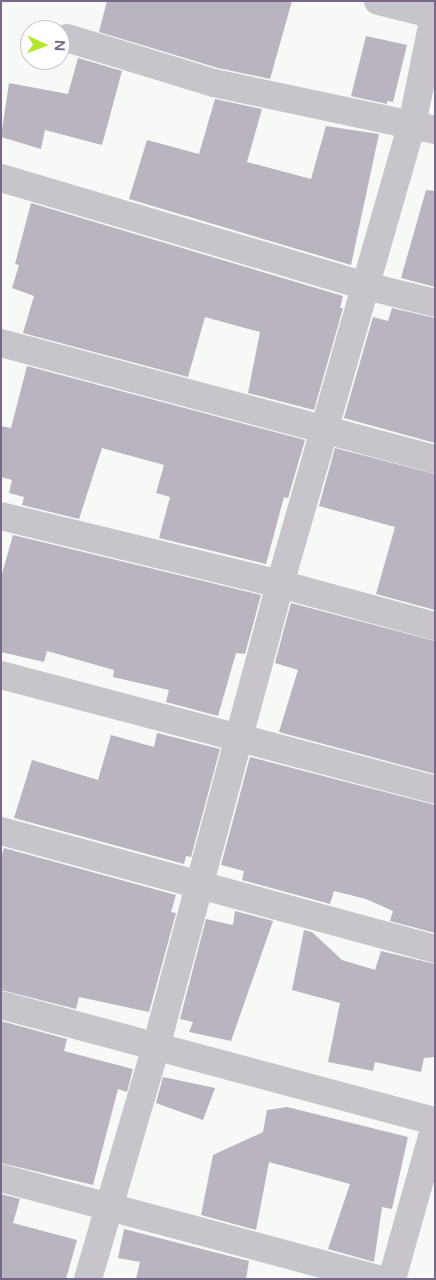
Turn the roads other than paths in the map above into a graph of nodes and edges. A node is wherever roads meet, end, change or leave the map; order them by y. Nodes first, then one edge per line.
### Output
1 (378, 1) edge
2 (434, 13) edge
3 (70, 39) edge
4 (424, 128) edge
5 (1, 178) edge
6 (366, 286) junction
7 (435, 303) edge
8 (1, 343) edge
9 (324, 430) junction
10 (435, 459) edge
11 (1, 516) edge
12 (280, 584) junction
13 (435, 626) edge
14 (1, 675) edge
15 (239, 736) junction
16 (435, 790) edge
17 (1, 831) edge
18 (198, 885) junction
19 (435, 949) edge
20 (1, 1004) edge
21 (156, 1047) junction
22 (435, 1121) edge
23 (435, 1126) edge
24 (1, 1178) edge
25 (111, 1207) junction
26 (88, 1279) edge
27 (379, 1279) edge
28 (392, 1279) edge

1 - 2 street
2 - 4 street
3 - 4 street
4 - 6 street
5 - 6 street
6 - 7 street
6 - 9 street
8 - 9 street
9 - 10 street
9 - 12 street
11 - 12 street
12 - 13 street
12 - 15 street
14 - 15 street
15 - 16 street
15 - 18 street
17 - 18 street
18 - 19 street
18 - 21 street
20 - 21 street
21 - 22 street
21 - 25 street
23 - 28 street
24 - 25 street
25 - 26 street
25 - 27 street

